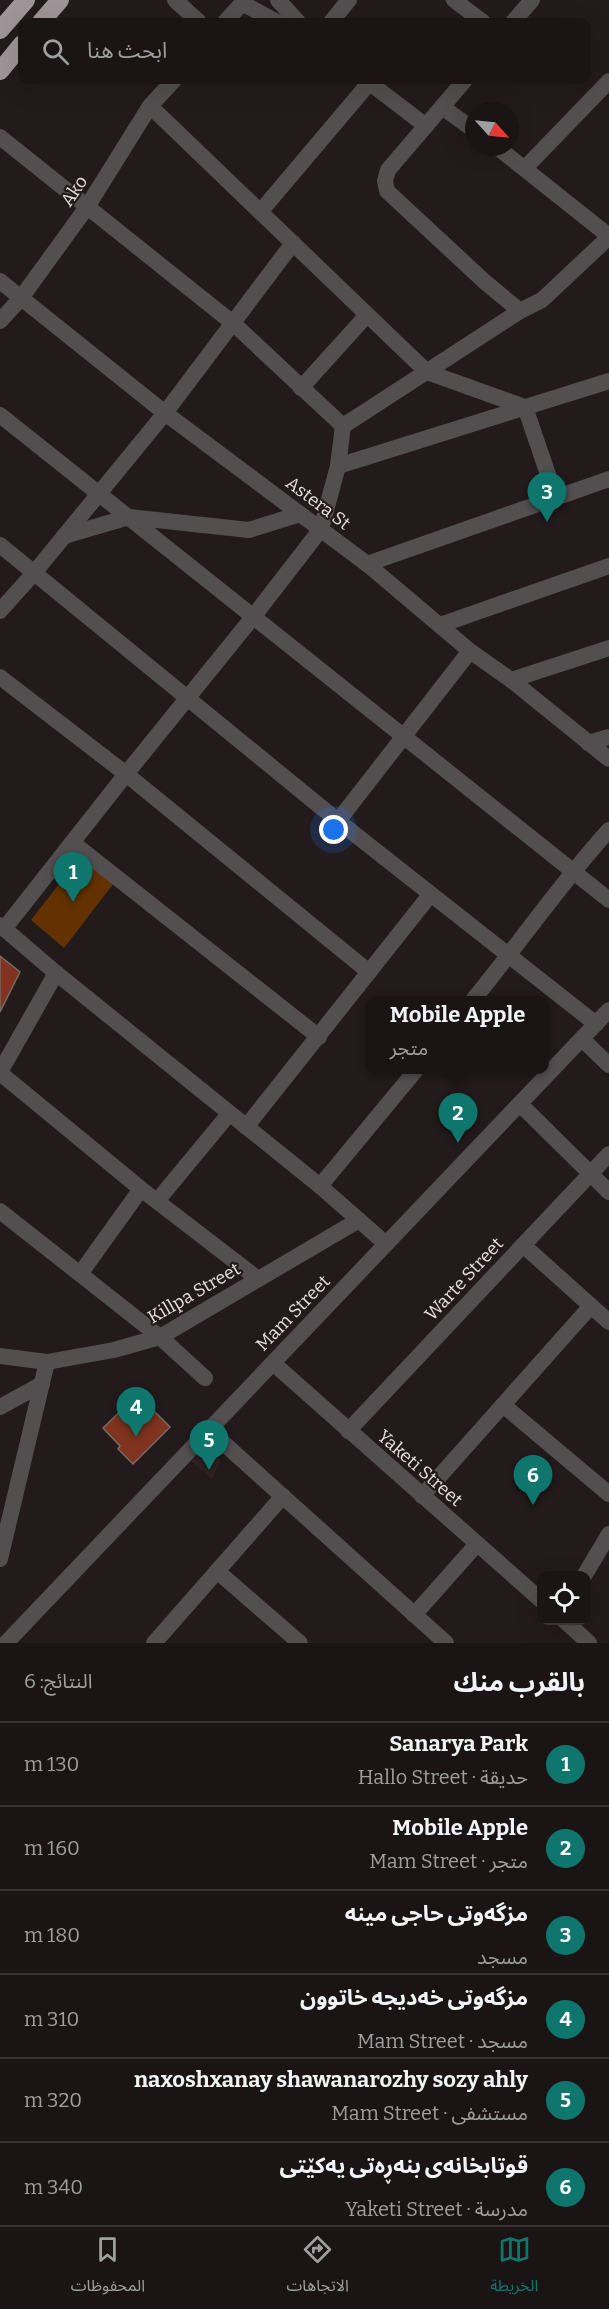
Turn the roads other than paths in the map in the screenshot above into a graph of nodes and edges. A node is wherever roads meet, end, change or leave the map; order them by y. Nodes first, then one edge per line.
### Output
1 (26, 0) edge
2 (60, 0) edge
3 (175, 0) edge
4 (278, 0) edge
5 (349, 0) edge
6 (454, 0) edge
7 (532, 0) edge
8 (244, 2) edge
9 (44, 18) edge
10 (195, 18) edge
11 (229, 18) edge
12 (270, 18) edge
13 (294, 18) edge
14 (334, 18) edge
15 (478, 18) edge
16 (516, 18) edge
17 (0, 30) edge
18 (18, 49) edge
19 (0, 71) edge
20 (609, 81) edge
21 (170, 84) edge
22 (366, 84) edge
23 (372, 84) edge
24 (462, 84) edge
25 (150, 106) junction
26 (442, 107) junction
27 (465, 124) edge
28 (426, 126) junction
29 (0, 137) edge
30 (510, 156) edge
31 (525, 167) junction
32 (87, 207) junction
33 (260, 212) junction
34 (609, 236) edge
35 (293, 243) junction
36 (0, 281) edge
37 (21, 298) junction
38 (520, 311) junction
39 (367, 315) junction
40 (0, 321) edge
41 (234, 324) junction
42 (426, 372) junction
43 (609, 381) edge
44 (301, 388) junction
45 (525, 407) junction
46 (165, 413) junction
47 (0, 415) edge
48 (343, 426) junction
49 (338, 466) junction
50 (609, 479) edge
51 (99, 492) junction
52 (556, 498) junction
53 (300, 514) junction
54 (129, 517) junction
55 (321, 529) junction
56 (64, 536) junction
57 (0, 545) edge
58 (367, 564) junction
59 (609, 567) edge
60 (34, 573) junction
61 (0, 611) edge
62 (253, 617) junction
63 (440, 625) junction
64 (609, 648) edge
65 (470, 651) junction
66 (0, 677) edge
67 (511, 680) junction
68 (188, 699) junction
69 (403, 736) junction
70 (609, 737) edge
71 (588, 742) junction
72 (609, 759) edge
73 (126, 774) junction
74 (338, 821) junction
75 (609, 830) edge
76 (73, 843) junction
77 (572, 871) junction
78 (430, 895) junction
79 (609, 900) edge
80 (2, 927) edge
81 (509, 957) junction
82 (369, 972) junction
83 (56, 974) junction
84 (476, 996) edge
85 (609, 1010) edge
86 (596, 1024) junction
87 (319, 1037) junction
88 (582, 1039) junction
89 (609, 1065) edge
90 (0, 1072) edge
91 (413, 1074) edge
92 (549, 1074) edge
93 (549, 1074) edge
94 (520, 1104) junction
95 (229, 1114) junction
96 (246, 1127) junction
97 (609, 1154) edge
98 (589, 1174) junction
99 (320, 1186) junction
100 (141, 1189) junction
101 (609, 1192) edge
102 (157, 1201) junction
103 (0, 1211) edge
104 (359, 1220) junction
105 (386, 1244) junction
106 (523, 1245) junction
107 (80, 1274) junction
108 (258, 1279) junction
109 (591, 1306) junction
110 (609, 1322) edge
111 (160, 1337) junction
112 (0, 1356) edge
113 (47, 1362) junction
114 (273, 1363) junction
115 (205, 1378) dead end
116 (42, 1384) junction
117 (503, 1405) junction
118 (0, 1407) edge
119 (209, 1430) junction
120 (348, 1431) junction
121 (609, 1494) edge
122 (283, 1496) junction
123 (422, 1496) junction
124 (609, 1534) edge
125 (477, 1544) junction
126 (0, 1559) edge
127 (217, 1571) junction
128 (586, 1571) edge
129 (537, 1597) edge
130 (414, 1615) junction
131 (569, 1625) edge
132 (158, 1642) edge
133 (6, 1643) edge
134 (300, 1643) edge
135 (446, 1643) edge
136 (589, 1643) edge

1 - 17 highway
2 - 9 highway
3 - 10 street
4 - 13 street
5 - 14 street
6 - 15 street
7 - 16 street
8 - 11 street
8 - 12 street
18 - 19 highway
20 - 31 street
21 - 25 street, Ako
22 - 33 street
23 - 28 street
24 - 26 street
25 - 32 street, Ako
25 - 33 street
26 - 27 street
26 - 28 street
28 - 38 street
29 - 32 street
30 - 31 street
31 - 34 street
32 - 37 street, Ako
32 - 41 street
33 - 35 street
34 - 38 street
35 - 39 street
35 - 41 street
36 - 37 street, Astera St
37 - 40 street, Ako
37 - 46 street, Astera St
38 - 42 street
39 - 42 street
39 - 44 street
41 - 44 street
41 - 46 street
42 - 45 street
42 - 48 street
43 - 45 street
44 - 48 street
45 - 49 street
45 - 52 street
46 - 51 street
46 - 53 street, Astera St
47 - 51 street
48 - 49 street
49 - 55 street
50 - 52 street
51 - 54 street
51 - 56 street
52 - 58 street
53 - 54 street
53 - 55 street, Astera St
54 - 56 street
54 - 62 street
55 - 58 street, Astera St
55 - 62 street
56 - 60 street
57 - 60 street
58 - 63 street, Astera St
59 - 63 street
60 - 61 street
60 - 68 street
62 - 68 street
62 - 69 street
63 - 65 street, Astera St
64 - 67 street
65 - 67 street, Astera St
65 - 69 street
66 - 73 street
67 - 71 street, Astera St
68 - 73 street
68 - 74 street
69 - 74 street
69 - 77 street
70 - 71 street
71 - 72 street, Astera St
73 - 76 street
73 - 82 street
74 - 78 street
75 - 77 street
76 - 80 street
76 - 87 street
77 - 79 street
77 - 81 street
78 - 81 street
78 - 82 street
80 - 83 street
81 - 84 street
81 - 86 street
82 - 87 street
83 - 90 street
83 - 95 street
85 - 86 street, Mam Street
86 - 88 street, Mam Street
87 - 96 street
88 - 89 street
88 - 92 street, Mam Street
90 - 100 street
91 - 99 street
93 - 94 street, Mam Street
94 - 98 street
94 - 105 street, Mam Street
95 - 96 street
95 - 102 street
96 - 99 street
97 - 98 street, Warte Street
98 - 101 street
98 - 106 street, Warte Street
99 - 104 street
100 - 102 street
100 - 107 street
102 - 108 street
103 - 107 street
104 - 105 street
104 - 108 street, Killpa Street
105 - 114 street, Mam Street
106 - 109 street
106 - 120 street, Warte Street
107 - 111 street
108 - 111 street, Killpa Street
109 - 110 street
109 - 117 street
111 - 113 street, Killpa Street
111 - 115 street
112 - 113 street, Killpa Street
113 - 116 street
114 - 119 street, Mam Street
114 - 120 street, Yaketi Street
116 - 118 street
116 - 126 street
117 - 121 street
117 - 123 street
119 - 122 street
119 - 133 street, Mam Street
120 - 123 street, Yaketi Street
122 - 127 street
122 - 130 street
123 - 125 street, Yaketi Street
124 - 128 street
125 - 129 street, Yaketi Street
125 - 130 street
127 - 132 street
127 - 134 street
130 - 135 street
131 - 136 street

